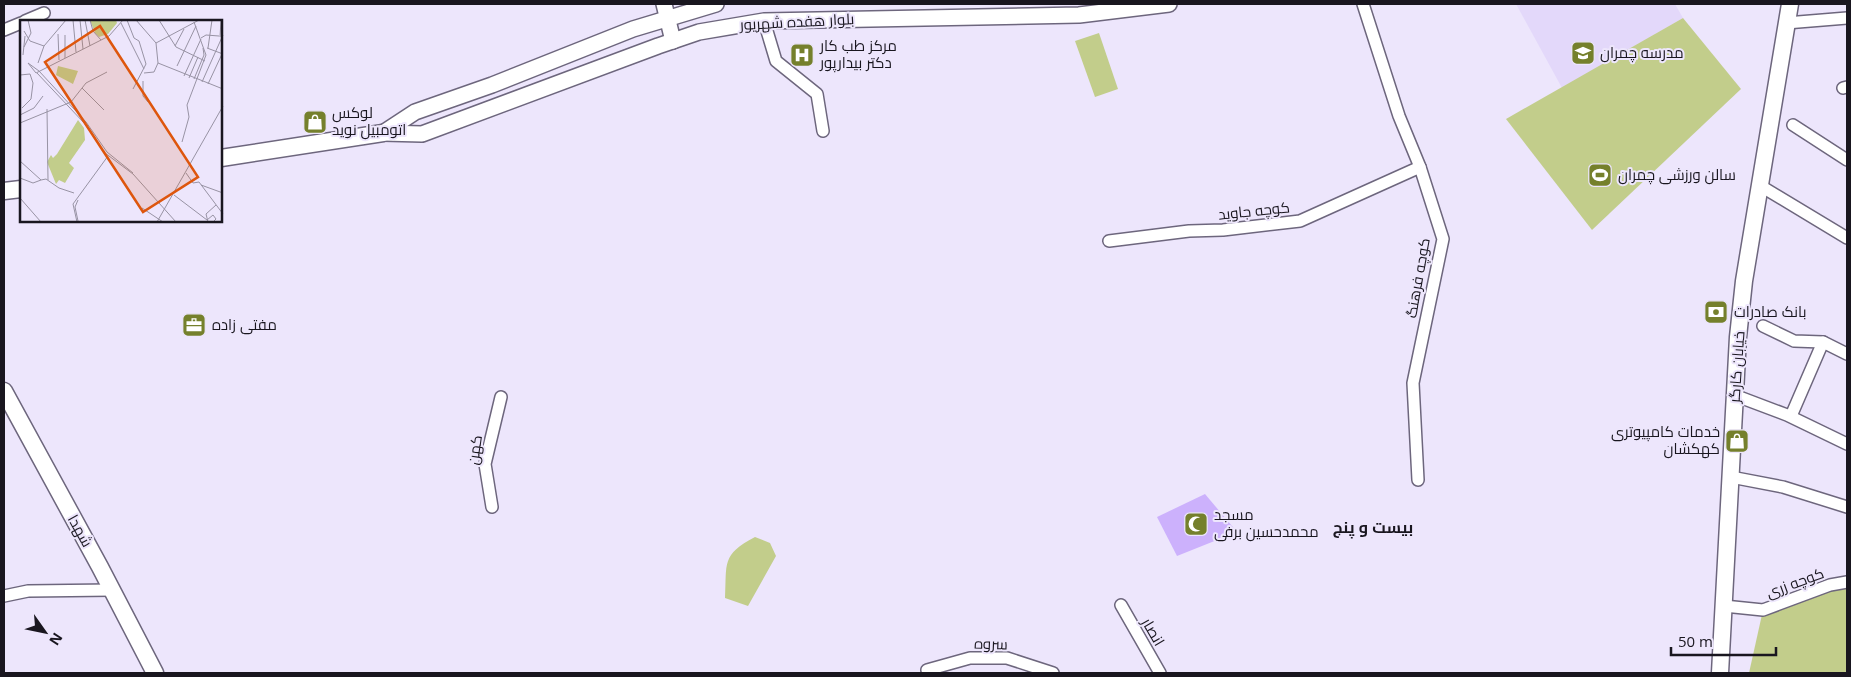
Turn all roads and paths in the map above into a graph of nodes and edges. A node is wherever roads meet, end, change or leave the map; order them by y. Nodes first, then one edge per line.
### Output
1 (716, 4) edge
2 (1169, 4) edge
3 (1363, 4) edge
4 (1790, 4) edge
5 (673, 10) edge
6 (44, 13) dead end
7 (1847, 18) edge
8 (27, 20) edge
9 (764, 21) junction
10 (20, 23) edge
11 (1786, 23) junction
12 (4, 30) edge
13 (688, 36) junction
14 (673, 41) junction
15 (1793, 125) dead end
16 (823, 131) dead end
17 (383, 133) junction
18 (222, 158) edge
19 (1847, 160) edge
20 (1420, 167) junction
21 (1760, 184) junction
22 (20, 189) edge
23 (4, 191) edge
24 (1847, 238) edge
25 (1109, 241) dead end
26 (1763, 326) dead end
27 (1823, 342) junction
28 (1847, 354) edge
29 (4, 391) edge
30 (1734, 395) junction
31 (501, 397) dead end
32 (1791, 416) junction
33 (1847, 444) edge
34 (1731, 477) junction
35 (1418, 480) dead end
36 (492, 507) dead end
37 (1847, 507) edge
38 (1847, 582) edge
39 (112, 590) junction
40 (4, 596) edge
41 (1121, 605) dead end
42 (1724, 606) junction
43 (927, 670) dead end
44 (154, 673) edge
45 (1053, 673) edge
46 (1160, 673) edge
47 (1720, 673) edge

1 - 5 street, بلوار هفده شهریور
2 - 9 street, بلوار هفده شهریور
3 - 20 street, کوچه فرهنگ
4 - 11 main road, خیابان کارگر
5 - 13 street
5 - 14 street
5 - 17 street, بلوار هفده شهریور
6 - 8 street
7 - 11 street
9 - 13 street, بلوار هفده شهریور
9 - 16 street
10 - 12 street
11 - 21 main road, خیابان کارگر
13 - 14 street, بلوار هفده شهریور
14 - 17 street, بلوار هفده شهریور
15 - 19 street
17 - 18 main road, بلوار هفده شهریور
20 - 25 street, کوچه جاوید
20 - 35 street, کوچه فرهنگ
21 - 24 street
21 - 30 main road, خیابان کارگر
22 - 23 main road
26 - 27 street
27 - 28 street
27 - 32 street
29 - 39 main road, شهدا
30 - 32 street
30 - 34 main road, خیابان کارگر
31 - 36 street, کهن
32 - 33 street
34 - 37 street
34 - 42 main road, خیابان کارگر
38 - 42 street, کوچه زری
39 - 40 street
39 - 44 main road, شهدا
41 - 46 street, انصار
42 - 47 main road, خیابان کارگر
43 - 45 street, سروه

